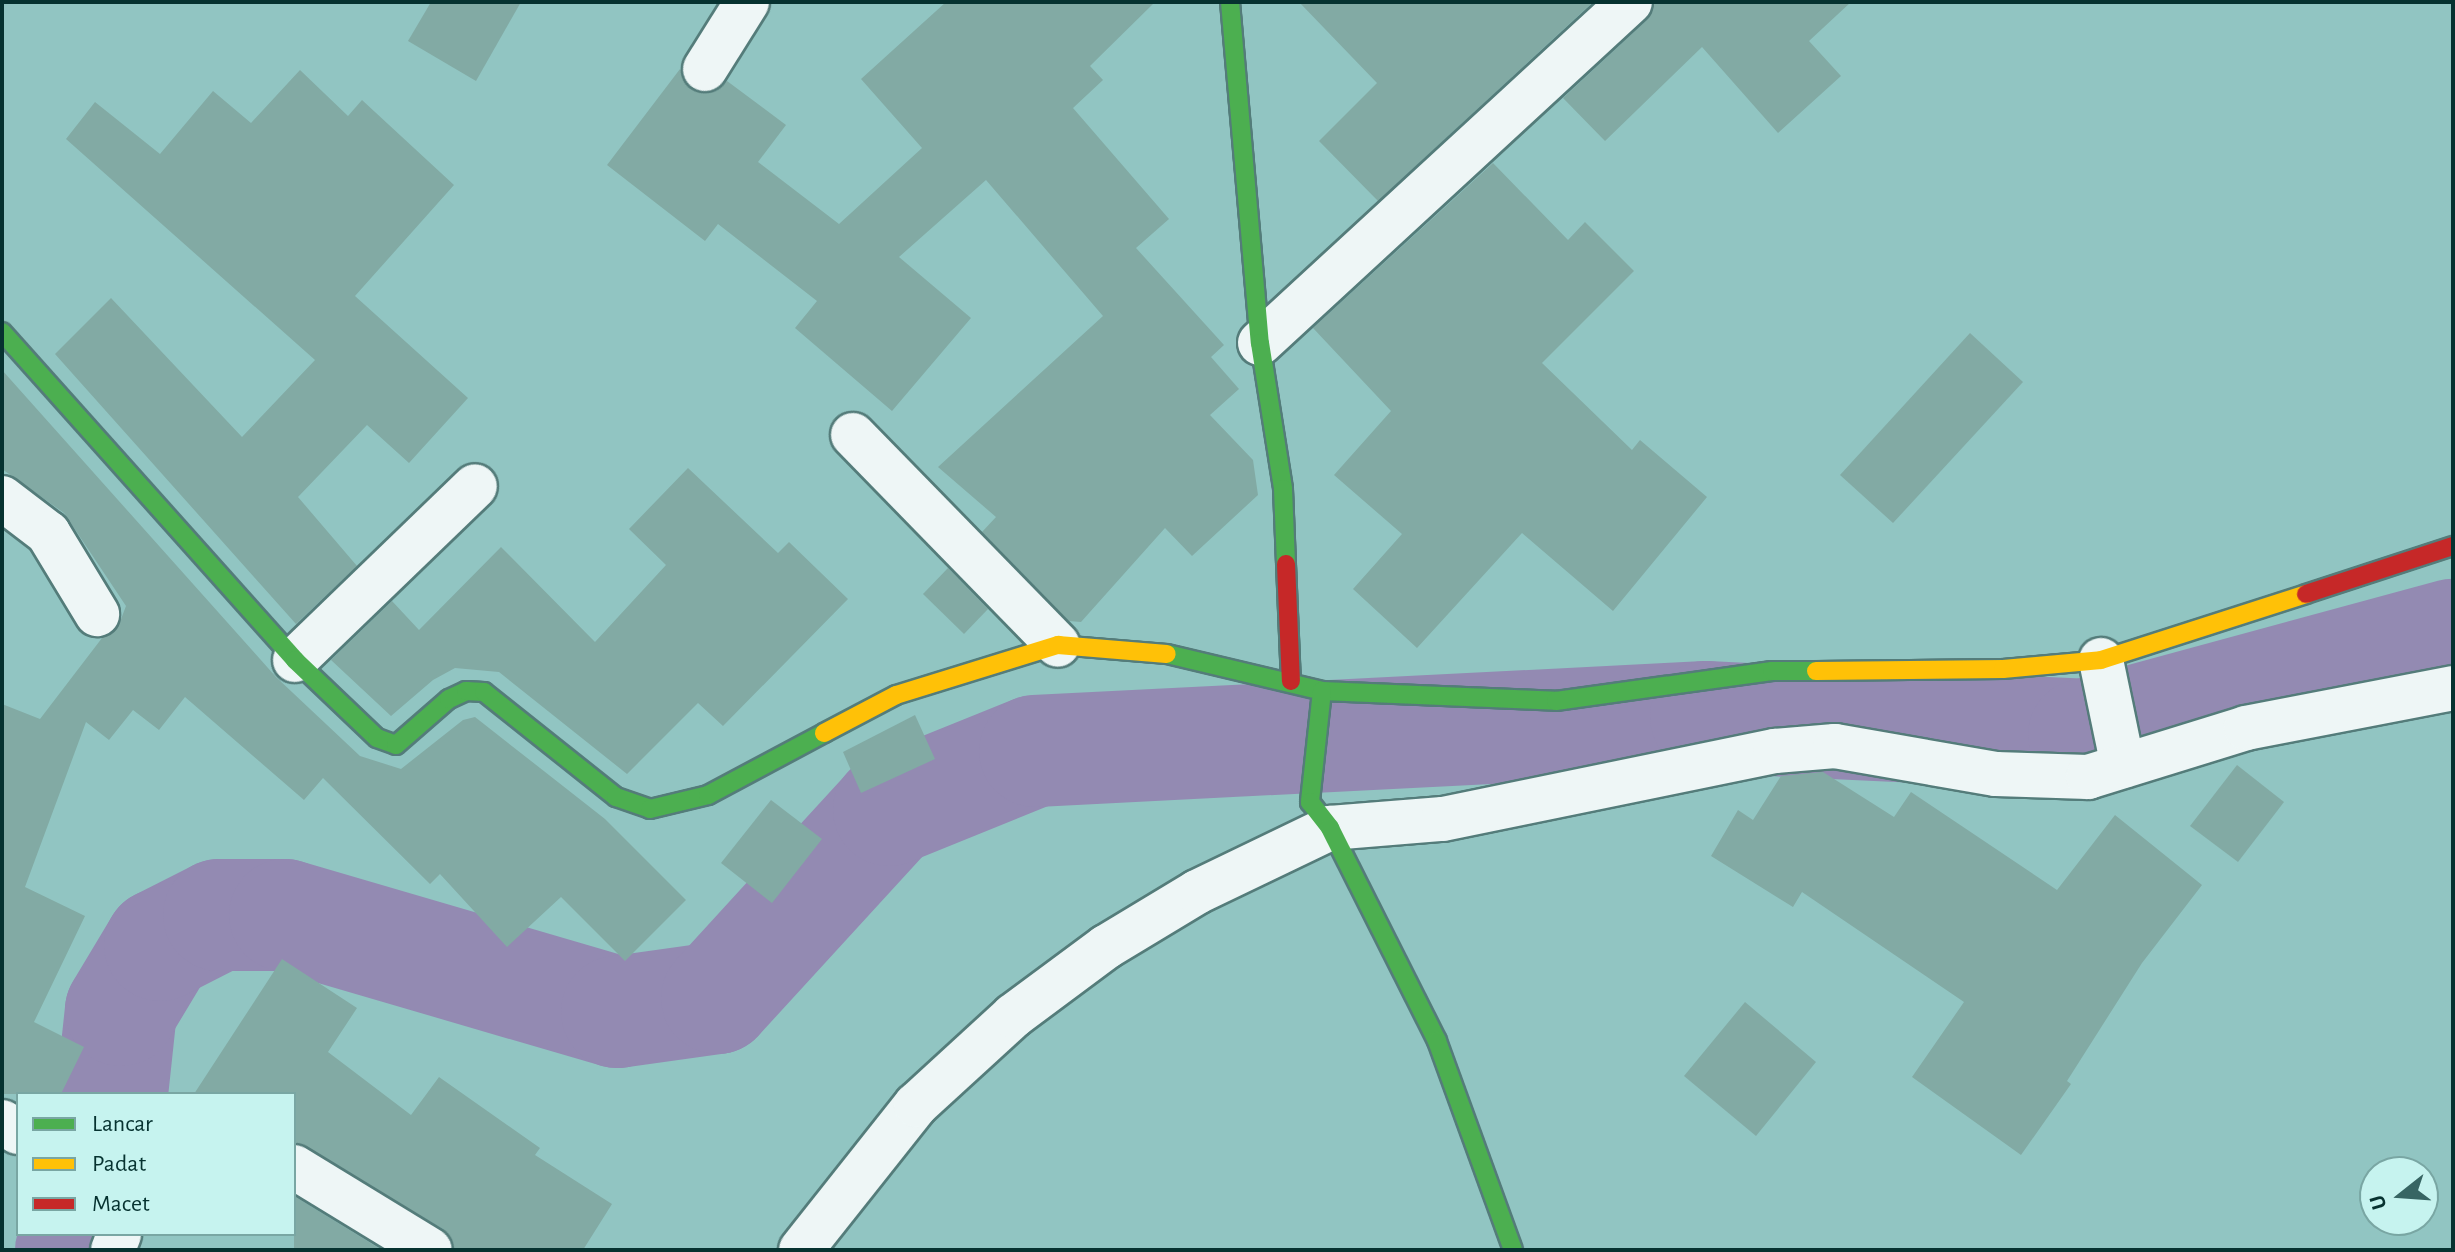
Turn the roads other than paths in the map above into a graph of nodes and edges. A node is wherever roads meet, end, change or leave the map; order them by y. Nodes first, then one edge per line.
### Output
1 (747, 2) edge
2 (1630, 2) edge
3 (1231, 3) edge
4 (705, 69) dead end
5 (2, 332) edge
6 (1260, 343) junction
7 (853, 435) dead end
8 (475, 486) dead end
9 (2, 498) edge
10 (2453, 546) edge
11 (97, 614) dead end
12 (1058, 645) junction
13 (295, 660) junction
14 (2102, 669) junction
15 (1291, 681) junction
16 (2453, 688) edge
17 (1322, 691) junction
18 (2121, 760) junction
19 (1320, 815) junction
20 (296, 1168) edge
21 (430, 1250) edge
22 (801, 1250) edge
23 (1513, 1250) edge

1 - 4 street
2 - 6 street
3 - 6 street
5 - 13 street
6 - 15 street
7 - 12 street
8 - 13 street
9 - 11 street
10 - 14 street
12 - 13 street
12 - 15 street
14 - 17 street
14 - 18 street
15 - 17 street
16 - 18 street
17 - 19 street
18 - 19 street
19 - 22 street
19 - 23 street
20 - 21 street

